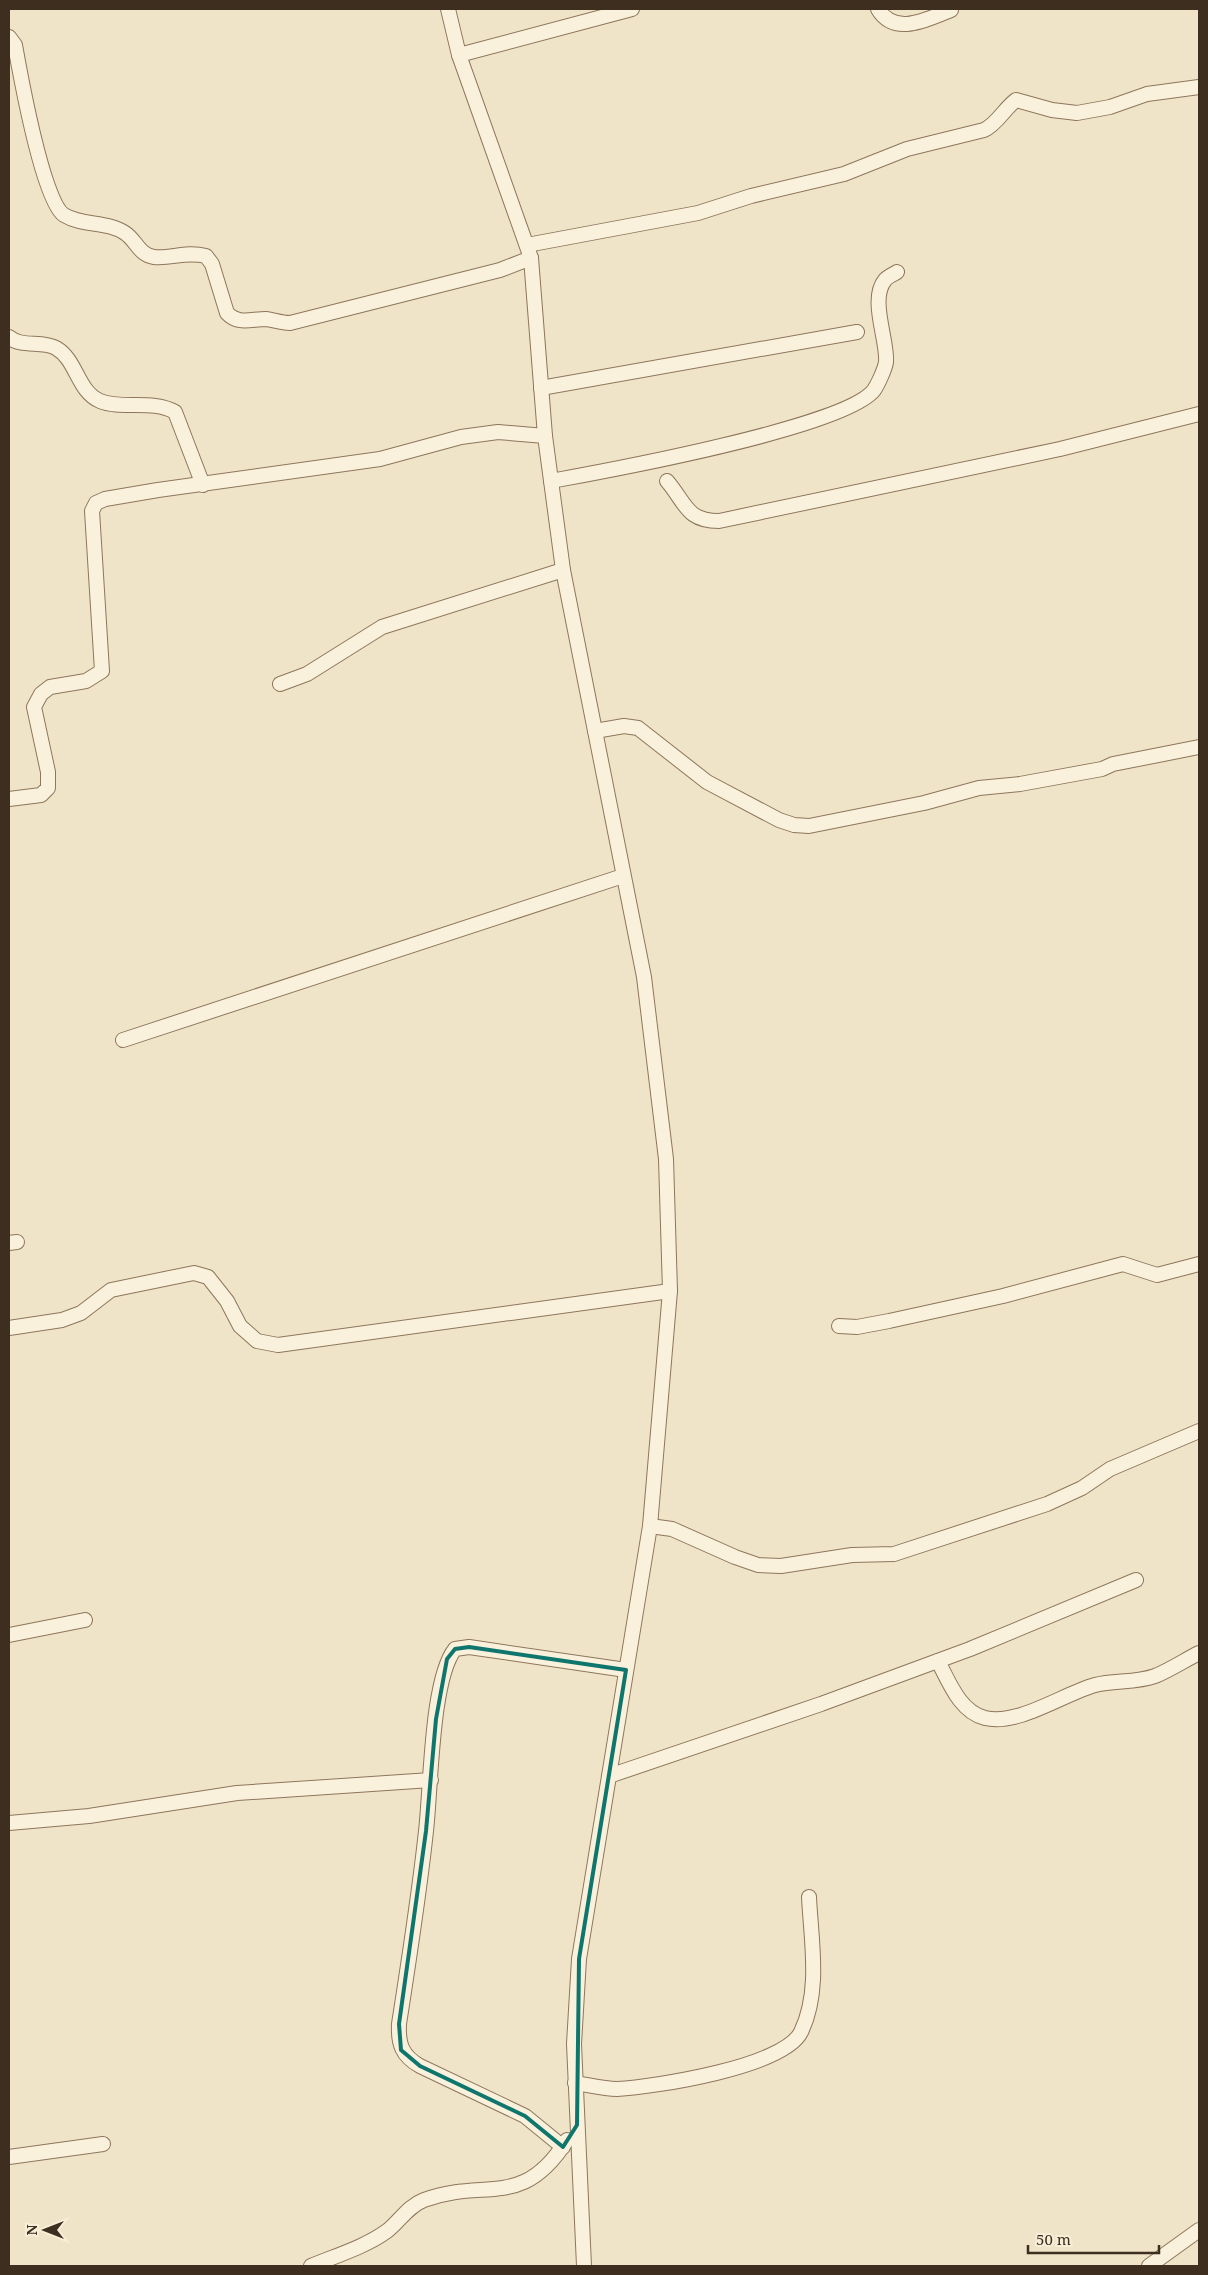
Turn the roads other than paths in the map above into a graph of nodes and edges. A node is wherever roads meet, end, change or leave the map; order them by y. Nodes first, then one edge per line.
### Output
1 (448, 9) edge
2 (632, 9) edge
3 (878, 9) edge
4 (950, 10) edge
5 (9, 37) edge
6 (459, 55) junction
7 (1199, 87) edge
8 (529, 252) junction
9 (897, 272) dead end
10 (857, 332) dead end
11 (9, 337) edge
12 (541, 388) junction
13 (1199, 414) edge
14 (545, 436) junction
15 (551, 481) junction
16 (667, 481) dead end
17 (203, 485) junction
18 (563, 570) junction
19 (280, 684) dead end
20 (595, 731) junction
21 (1199, 747) edge
22 (9, 799) edge
23 (624, 876) junction
24 (123, 1040) dead end
25 (1199, 1264) edge
26 (670, 1291) junction
27 (840, 1326) dead end
28 (9, 1328) edge
29 (1199, 1431) edge
30 (650, 1526) junction
31 (1136, 1580) dead end
32 (85, 1620) dead end
33 (9, 1635) edge
34 (1199, 1653) edge
35 (938, 1661) junction
36 (626, 1670) junction
37 (609, 1776) junction
38 (431, 1780) junction
39 (9, 1823) edge
40 (810, 1897) dead end
41 (575, 2083) junction
42 (577, 2125) junction
43 (103, 2144) dead end
44 (563, 2147) junction
45 (9, 2157) edge
46 (1199, 2230) edge
47 (310, 2266) edge
48 (584, 2266) edge
49 (1149, 2266) edge

1 - 6 street
2 - 6 street
3 - 4 street
5 - 8 street
6 - 8 street
7 - 8 street
8 - 12 street
9 - 15 street
10 - 12 street
11 - 17 street
12 - 14 street
13 - 16 street
14 - 15 street
14 - 17 street
15 - 18 street
17 - 22 street
18 - 19 street
18 - 20 street
20 - 21 street
20 - 23 street
23 - 24 street
23 - 26 street
25 - 27 street
26 - 28 street
26 - 30 street
29 - 30 street
30 - 36 street
31 - 35 street
32 - 33 street
34 - 35 street
35 - 37 street
36 - 37 street
36 - 38 street
37 - 41 street
38 - 39 street
38 - 44 street
40 - 41 street
41 - 42 street
42 - 44 street
42 - 48 street
43 - 45 street
44 - 47 street
46 - 49 street

